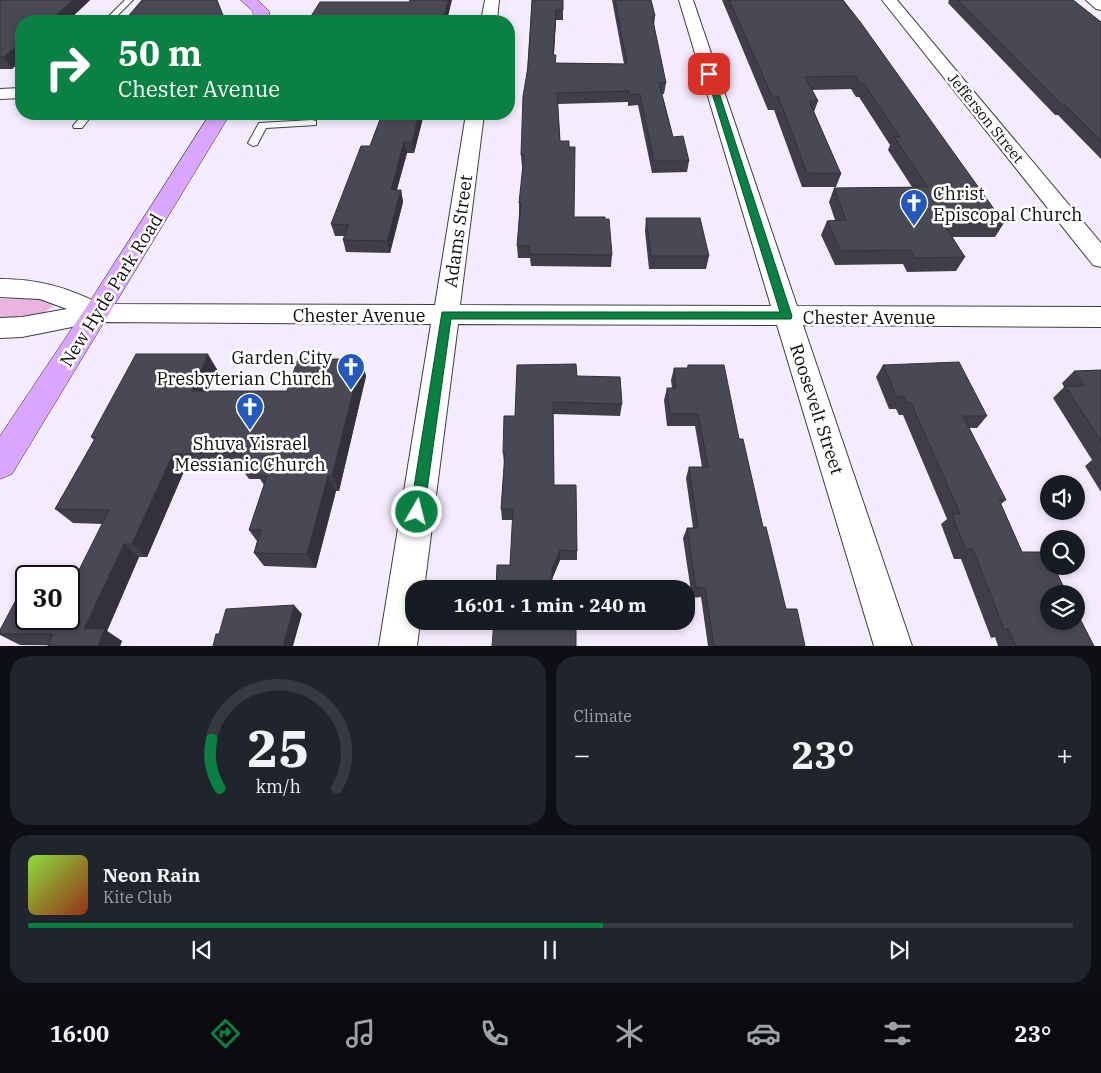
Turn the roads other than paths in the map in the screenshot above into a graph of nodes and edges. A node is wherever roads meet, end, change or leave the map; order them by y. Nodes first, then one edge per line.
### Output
1 (128, 0) edge
2 (249, 0) edge
3 (492, 0) edge
4 (686, 0) edge
5 (889, 0) edge
6 (1093, 0) edge
7 (1101, 6) edge
8 (114, 15) edge
9 (261, 15) edge
10 (490, 15) edge
11 (0, 94) edge
12 (15, 94) edge
13 (83, 120) edge
14 (216, 120) edge
15 (474, 120) edge
16 (312, 123) dead end
17 (78, 126) dead end
18 (253, 143) dead end
19 (1101, 259) edge
20 (0, 288) edge
21 (97, 313) junction
22 (446, 315) junction
23 (787, 316) junction
24 (1101, 317) edge
25 (0, 328) edge
26 (0, 464) edge
27 (398, 646) edge
28 (893, 646) edge

1 - 8 lane
2 - 9 main road
3 - 10 street
4 - 23 street, Roosevelt Street
5 - 19 street, Jefferson Street
6 - 7 street
11 - 12 street
13 - 17 lane
14 - 21 main road, New Hyde Park Road
15 - 22 street, Adams Street
16 - 18 lane
20 - 21 street
21 - 22 street, Chester Avenue
21 - 25 street, Chester Avenue
21 - 26 main road, New Hyde Park Road
22 - 23 street, Chester Avenue
22 - 27 street, Adams Street
23 - 24 street, Chester Avenue
23 - 28 street, Roosevelt Street

